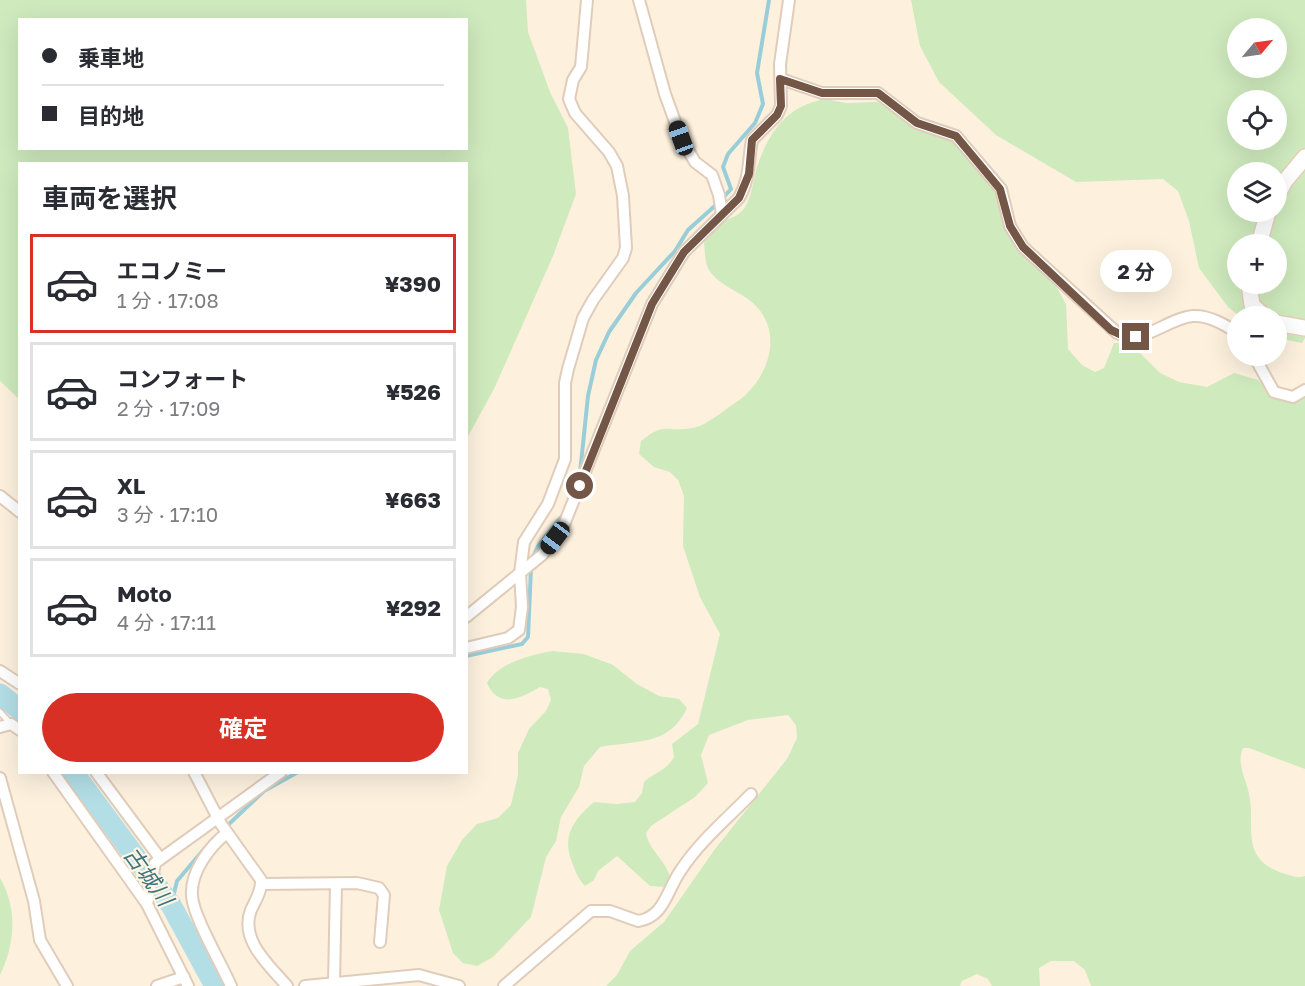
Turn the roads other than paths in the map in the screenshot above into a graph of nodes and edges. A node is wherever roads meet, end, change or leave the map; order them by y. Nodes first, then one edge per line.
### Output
1 (587, 0) edge
2 (639, 0) edge
3 (789, 0) edge
4 (780, 79) junction
5 (1305, 158) edge
6 (1287, 179) edge
7 (722, 214) junction
8 (1287, 325) edge
9 (1227, 327) edge
10 (1305, 328) edge
11 (1260, 366) edge
12 (1305, 390) edge
13 (0, 496) edge
14 (18, 510) edge
15 (523, 571) junction
16 (468, 615) edge
17 (468, 648) edge
18 (0, 671) edge
19 (18, 683) edge
20 (0, 712) edge
21 (10, 727) edge
22 (54, 774) edge
23 (97, 774) edge
24 (195, 774) edge
25 (279, 774) edge
26 (0, 778) edge
27 (751, 794) dead end
28 (223, 826) junction
29 (157, 860) junction
30 (262, 884) junction
31 (336, 884) junction
32 (147, 901) junction
33 (380, 942) dead end
34 (186, 981) edge
35 (334, 982) junction
36 (67, 986) edge
37 (157, 986) edge
38 (231, 986) edge
39 (287, 986) edge
40 (305, 986) edge
41 (459, 986) edge
42 (504, 986) edge

1 - 15 street
2 - 7 street
3 - 4 street
4 - 7 street
4 - 9 street
5 - 6 main road
7 - 15 street
8 - 10 main road
11 - 12 street
13 - 14 street
15 - 16 street
15 - 17 street
18 - 19 street
20 - 21 lane
22 - 32 street
23 - 29 street
24 - 28 street
25 - 28 street
26 - 36 street
27 - 42 street
28 - 29 street
28 - 30 street
28 - 38 street
29 - 32 street
30 - 31 street
30 - 39 street
31 - 33 street
31 - 35 street
32 - 34 street
34 - 37 street
35 - 40 street
35 - 41 street

